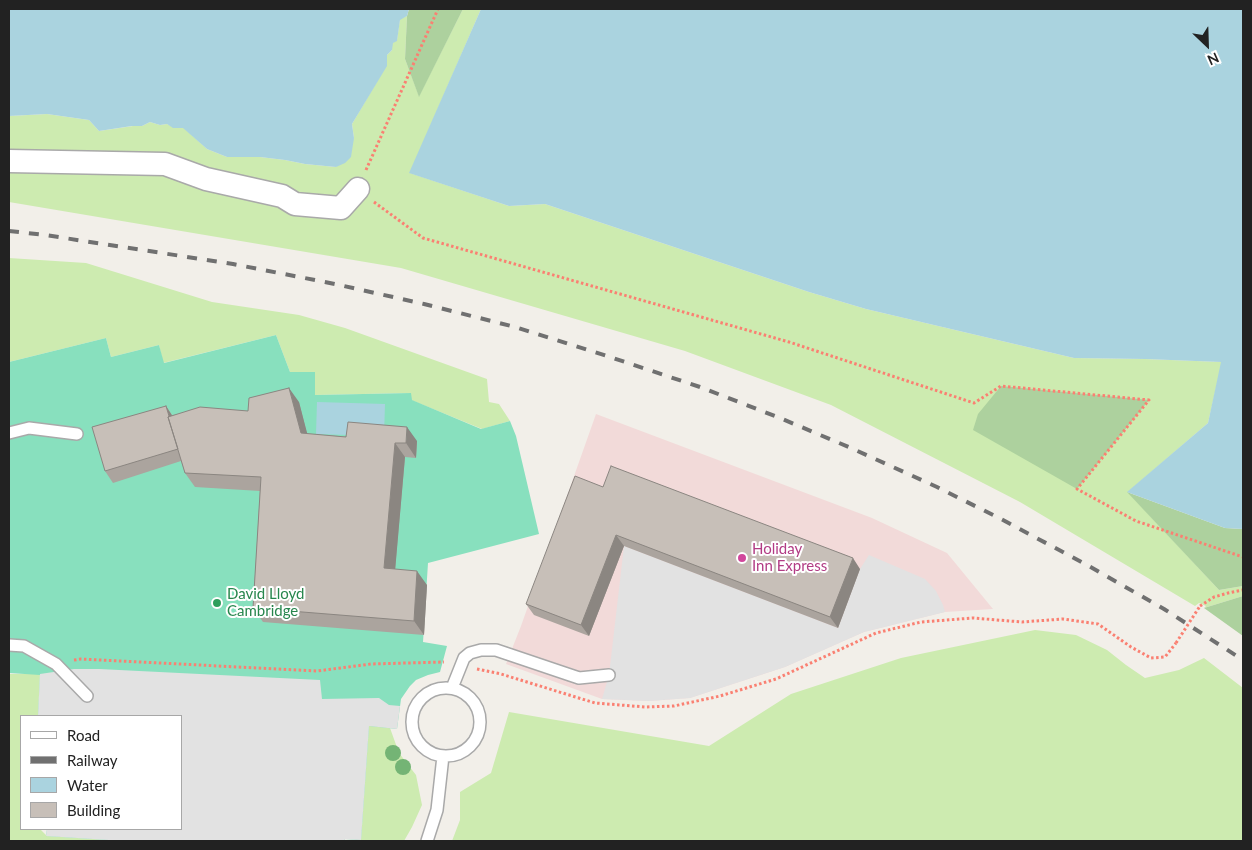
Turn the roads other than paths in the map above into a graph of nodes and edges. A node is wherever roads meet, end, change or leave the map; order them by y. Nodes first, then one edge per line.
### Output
1 (9, 161) edge
2 (358, 189) road end
3 (9, 433) edge
4 (77, 434) dead end
5 (9, 644) edge
6 (609, 675) dead end
7 (452, 688) junction
8 (87, 696) dead end
9 (443, 756) junction
10 (427, 841) edge

1 - 2 street
3 - 4 lane
5 - 8 lane
6 - 7 lane
7 - 9 lane
7 - 9 lane
9 - 10 lane

